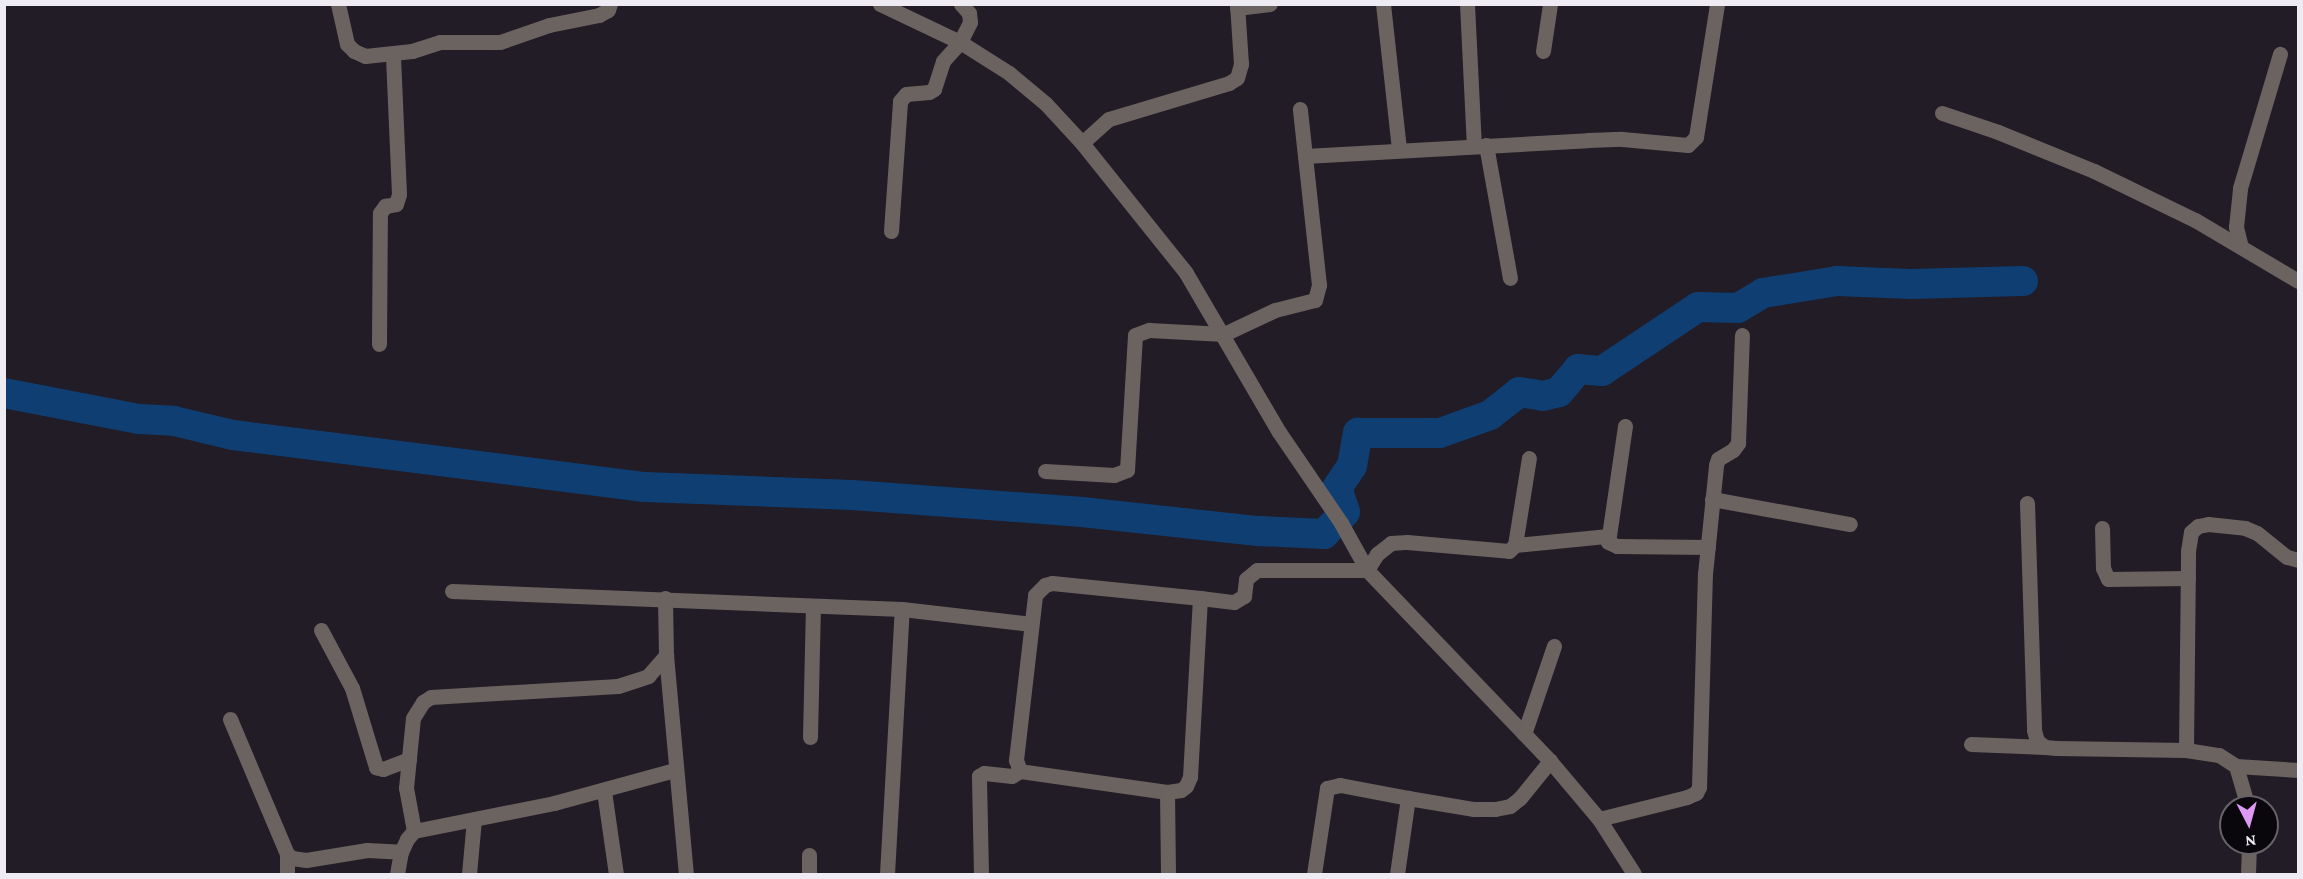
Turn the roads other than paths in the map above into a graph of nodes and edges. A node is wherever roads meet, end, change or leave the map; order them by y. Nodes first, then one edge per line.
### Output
1 (338, 4) edge
2 (610, 4) edge
3 (880, 4) edge
4 (961, 4) edge
5 (1270, 4) edge
6 (1383, 4) edge
7 (1467, 4) edge
8 (1550, 4) edge
9 (1716, 4) edge
10 (1237, 6) edge
11 (960, 42) junction
12 (1544, 51) dead end
13 (393, 54) junction
14 (2280, 54) dead end
15 (1300, 109) dead end
16 (1942, 113) dead end
17 (1082, 143) junction
18 (1480, 145) junction
19 (1399, 149) junction
20 (1305, 156) junction
21 (891, 231) dead end
22 (2241, 247) junction
23 (1510, 278) dead end
24 (2298, 281) edge
25 (1224, 334) junction
26 (1742, 335) dead end
27 (379, 344) dead end
28 (1625, 426) dead end
29 (1529, 459) dead end
30 (1045, 471) dead end
31 (1712, 499) junction
32 (2027, 503) dead end
33 (1850, 524) dead end
34 (2102, 528) dead end
35 (1606, 536) junction
36 (1515, 545) junction
37 (1708, 547) junction
38 (2298, 560) edge
39 (1367, 570) junction
40 (2188, 578) junction
41 (452, 591) dead end
42 (665, 598) junction
43 (1200, 598) junction
44 (813, 606) junction
45 (902, 609) junction
46 (1031, 624) junction
47 (321, 630) dead end
48 (1554, 646) dead end
49 (666, 655) junction
50 (230, 719) dead end
51 (1524, 734) junction
52 (810, 737) dead end
53 (1971, 744) dead end
54 (2045, 747) junction
55 (2186, 750) junction
56 (409, 759) junction
57 (1550, 761) junction
58 (2236, 766) junction
59 (675, 770) junction
60 (2298, 770) edge
61 (1020, 771) junction
62 (604, 790) junction
63 (1167, 792) junction
64 (2244, 795) edge
65 (1408, 798) junction
66 (474, 819) junction
67 (1599, 819) junction
68 (414, 831) junction
69 (401, 852) junction
70 (287, 854) junction
71 (809, 855) dead end
72 (2249, 855) edge
73 (287, 874) edge
74 (397, 874) edge
75 (469, 874) edge
76 (616, 874) edge
77 (686, 874) edge
78 (809, 874) edge
79 (887, 874) edge
80 (981, 874) edge
81 (1168, 874) edge
82 (1314, 874) edge
83 (1397, 874) edge
84 (1634, 874) edge
85 (2248, 874) edge

1 - 13 street
2 - 13 street
3 - 11 street
4 - 11 street
5 - 10 street
6 - 19 street
7 - 18 street
8 - 12 street
9 - 18 street
10 - 17 street
11 - 17 street
11 - 21 street
13 - 27 street
14 - 22 street
15 - 20 street
16 - 22 street
17 - 25 street
18 - 19 street
18 - 23 street
19 - 20 street
20 - 25 street
22 - 24 street
25 - 30 street
25 - 39 street
26 - 31 street
28 - 35 street
29 - 36 street
31 - 33 street
31 - 37 street
32 - 54 street
34 - 40 street
35 - 36 street
35 - 37 street
36 - 39 street
37 - 67 street
38 - 40 street
39 - 43 street
39 - 51 street
40 - 55 street
41 - 42 street
42 - 44 street
42 - 49 street
43 - 46 street
43 - 63 street
44 - 45 street
44 - 52 street
45 - 46 street
45 - 79 street
46 - 61 street
47 - 56 street
48 - 51 street
49 - 56 street
49 - 59 street
50 - 70 street
51 - 57 street
53 - 54 street
54 - 55 street
55 - 58 street
56 - 68 street
57 - 65 street
57 - 67 street
58 - 60 street
58 - 64 street
59 - 62 street
59 - 77 street
61 - 63 street
61 - 80 street
62 - 66 street
62 - 76 street
63 - 81 street
65 - 82 street
65 - 83 street
66 - 68 street
66 - 75 street
67 - 84 street
68 - 69 street
69 - 70 street
69 - 74 street
70 - 73 street
71 - 78 street
72 - 85 street

